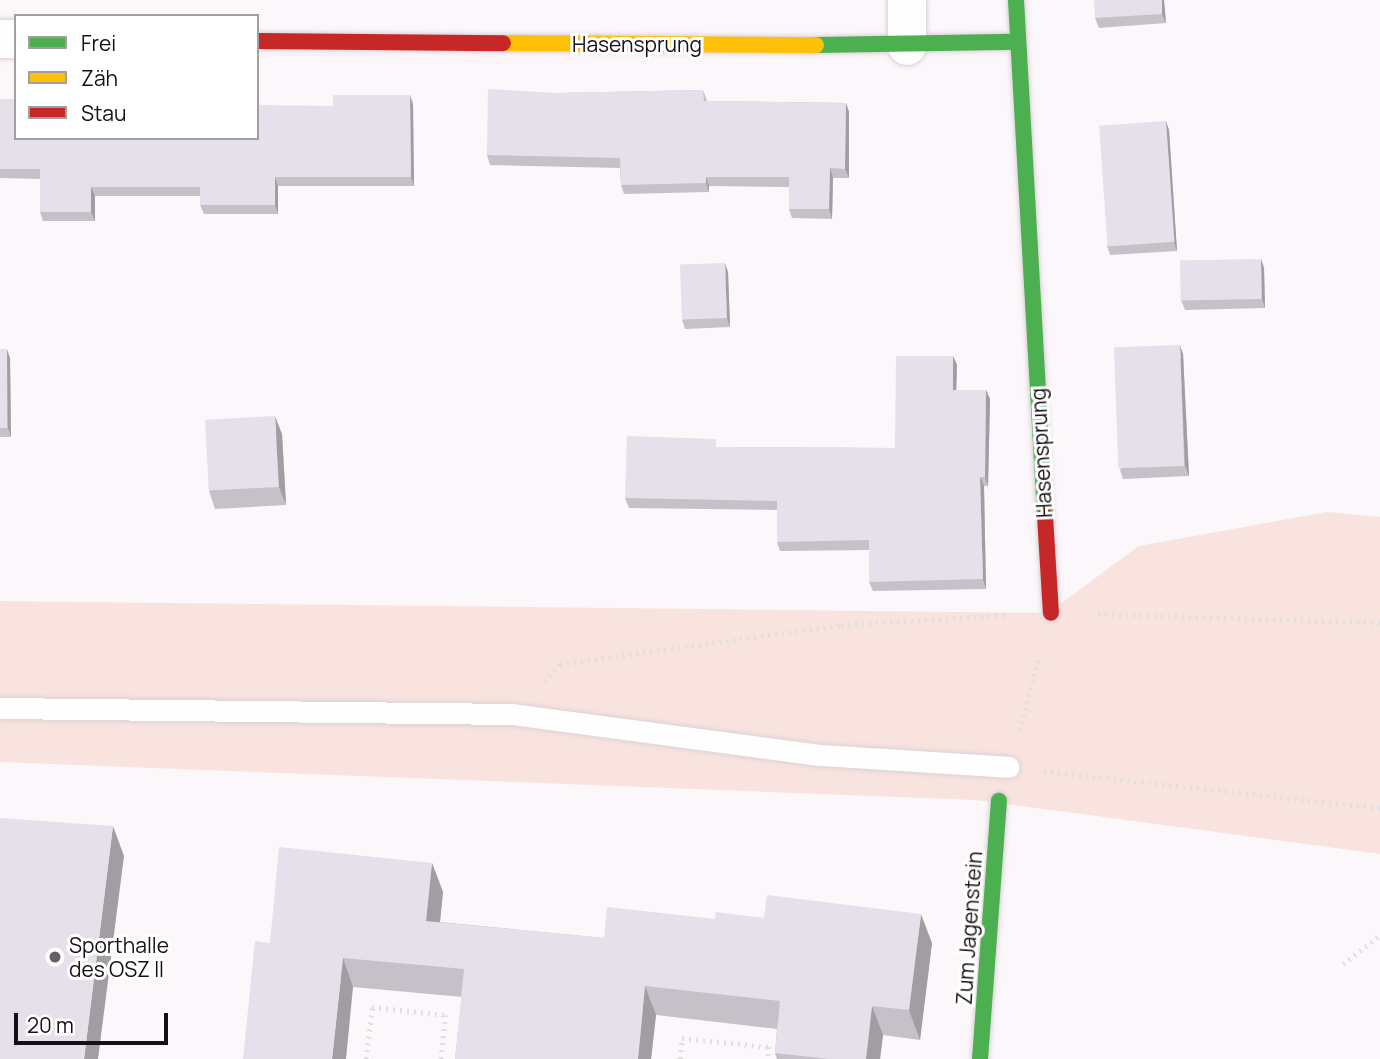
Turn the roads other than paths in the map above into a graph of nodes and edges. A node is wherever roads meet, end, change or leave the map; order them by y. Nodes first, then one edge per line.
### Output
1 (907, 0) edge
2 (1016, 0) edge
3 (259, 41) edge
4 (1017, 42) junction
5 (907, 46) junction
6 (1051, 613) road end
7 (0, 708) edge
8 (1009, 767) road end
9 (999, 801) dead end
10 (980, 1059) edge

1 - 5 street
2 - 4 street, Hasensprung
3 - 5 street, Hasensprung
4 - 5 street, Hasensprung
4 - 6 street, Hasensprung
7 - 8 lane
9 - 10 street, Zum Jagenstein

